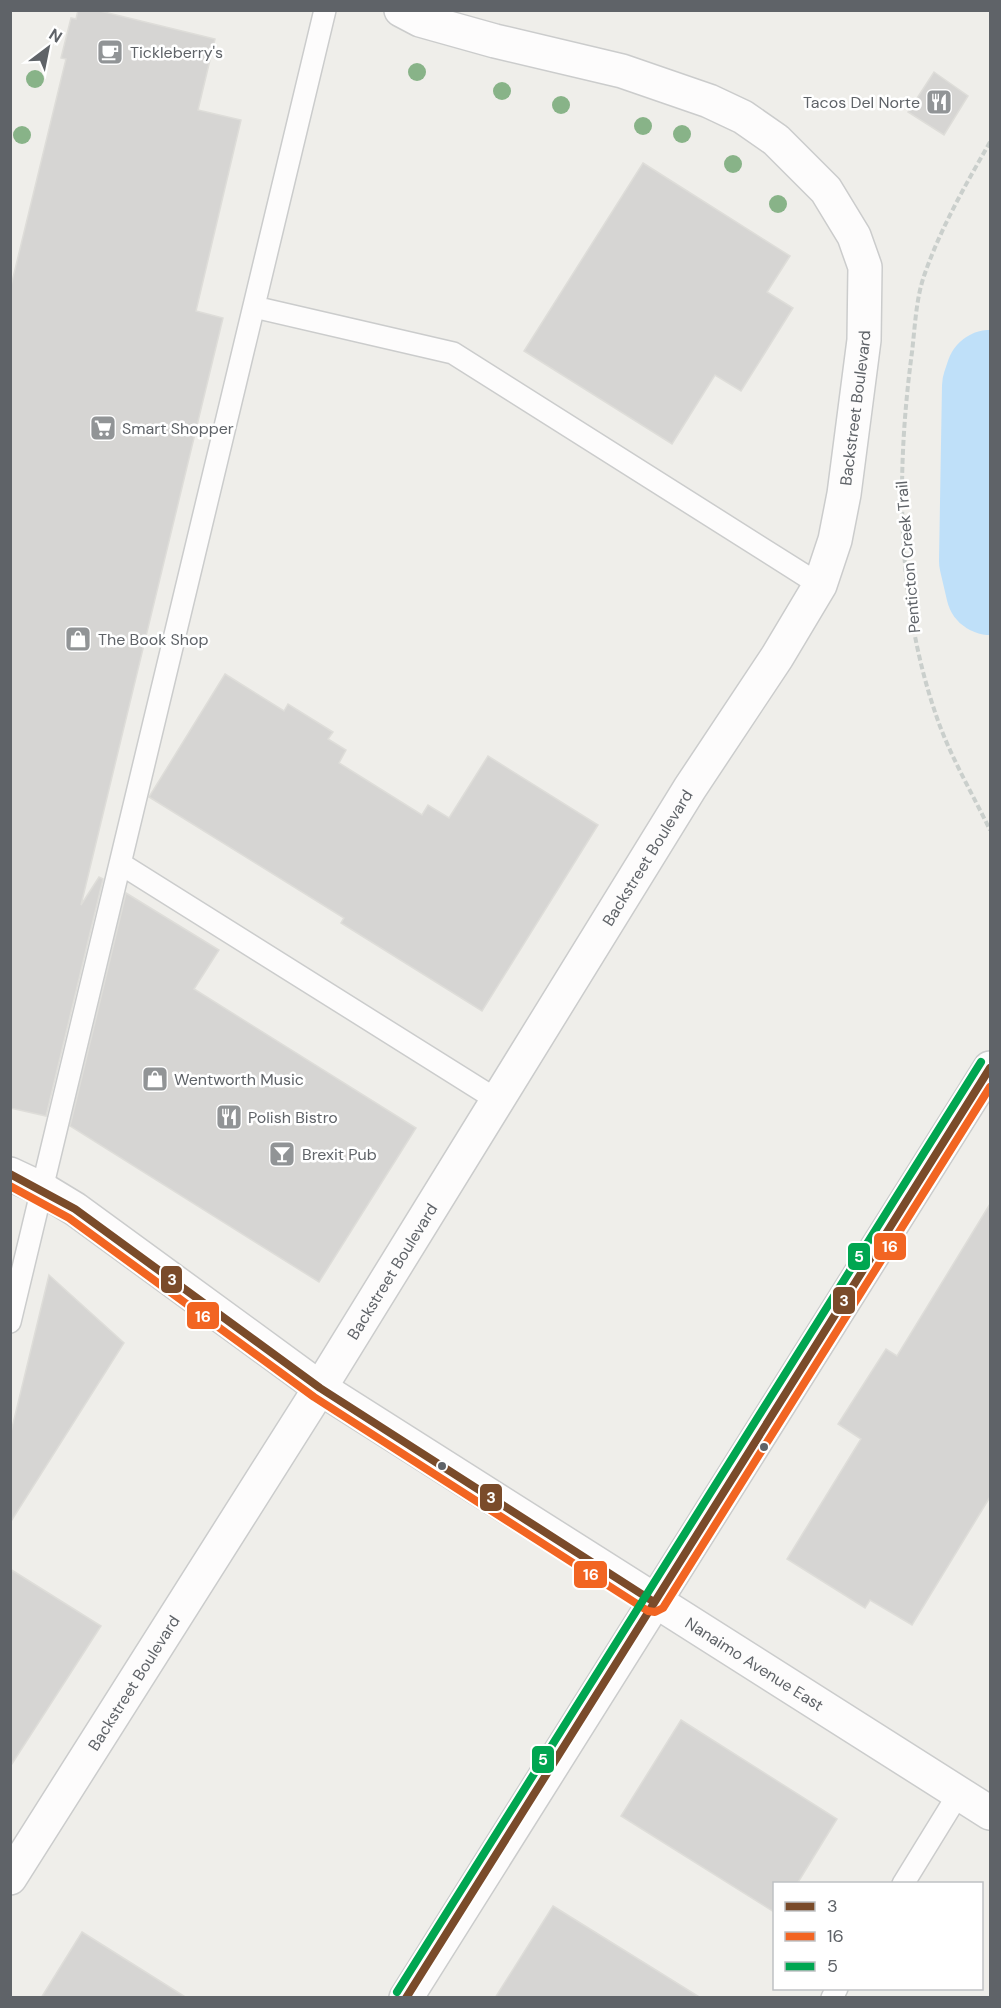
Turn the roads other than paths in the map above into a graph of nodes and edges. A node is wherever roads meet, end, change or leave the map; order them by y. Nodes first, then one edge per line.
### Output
1 (325, 10) edge
2 (401, 10) edge
3 (254, 307) junction
4 (820, 585) junction
5 (121, 864) junction
6 (990, 1068) edge
7 (497, 1100) junction
8 (10, 1174) edge
9 (42, 1189) junction
10 (10, 1322) edge
11 (320, 1388) junction
12 (654, 1602) junction
13 (959, 1793) junction
14 (990, 1813) edge
15 (10, 1878) edge
16 (904, 1882) edge
17 (406, 1998) edge

1 - 3 lane
2 - 4 street, Backstreet Boulevard
3 - 4 lane
3 - 5 lane
4 - 7 street, Backstreet Boulevard
5 - 7 lane
5 - 9 lane
6 - 12 street
7 - 11 street, Backstreet Boulevard
8 - 9 street, Nanaimo Avenue East
9 - 10 lane
9 - 11 street, Nanaimo Avenue East
11 - 12 street, Nanaimo Avenue East
11 - 15 street, Backstreet Boulevard
12 - 13 street, Nanaimo Avenue East
12 - 17 street
13 - 14 street, Nanaimo Avenue East
13 - 16 lane

